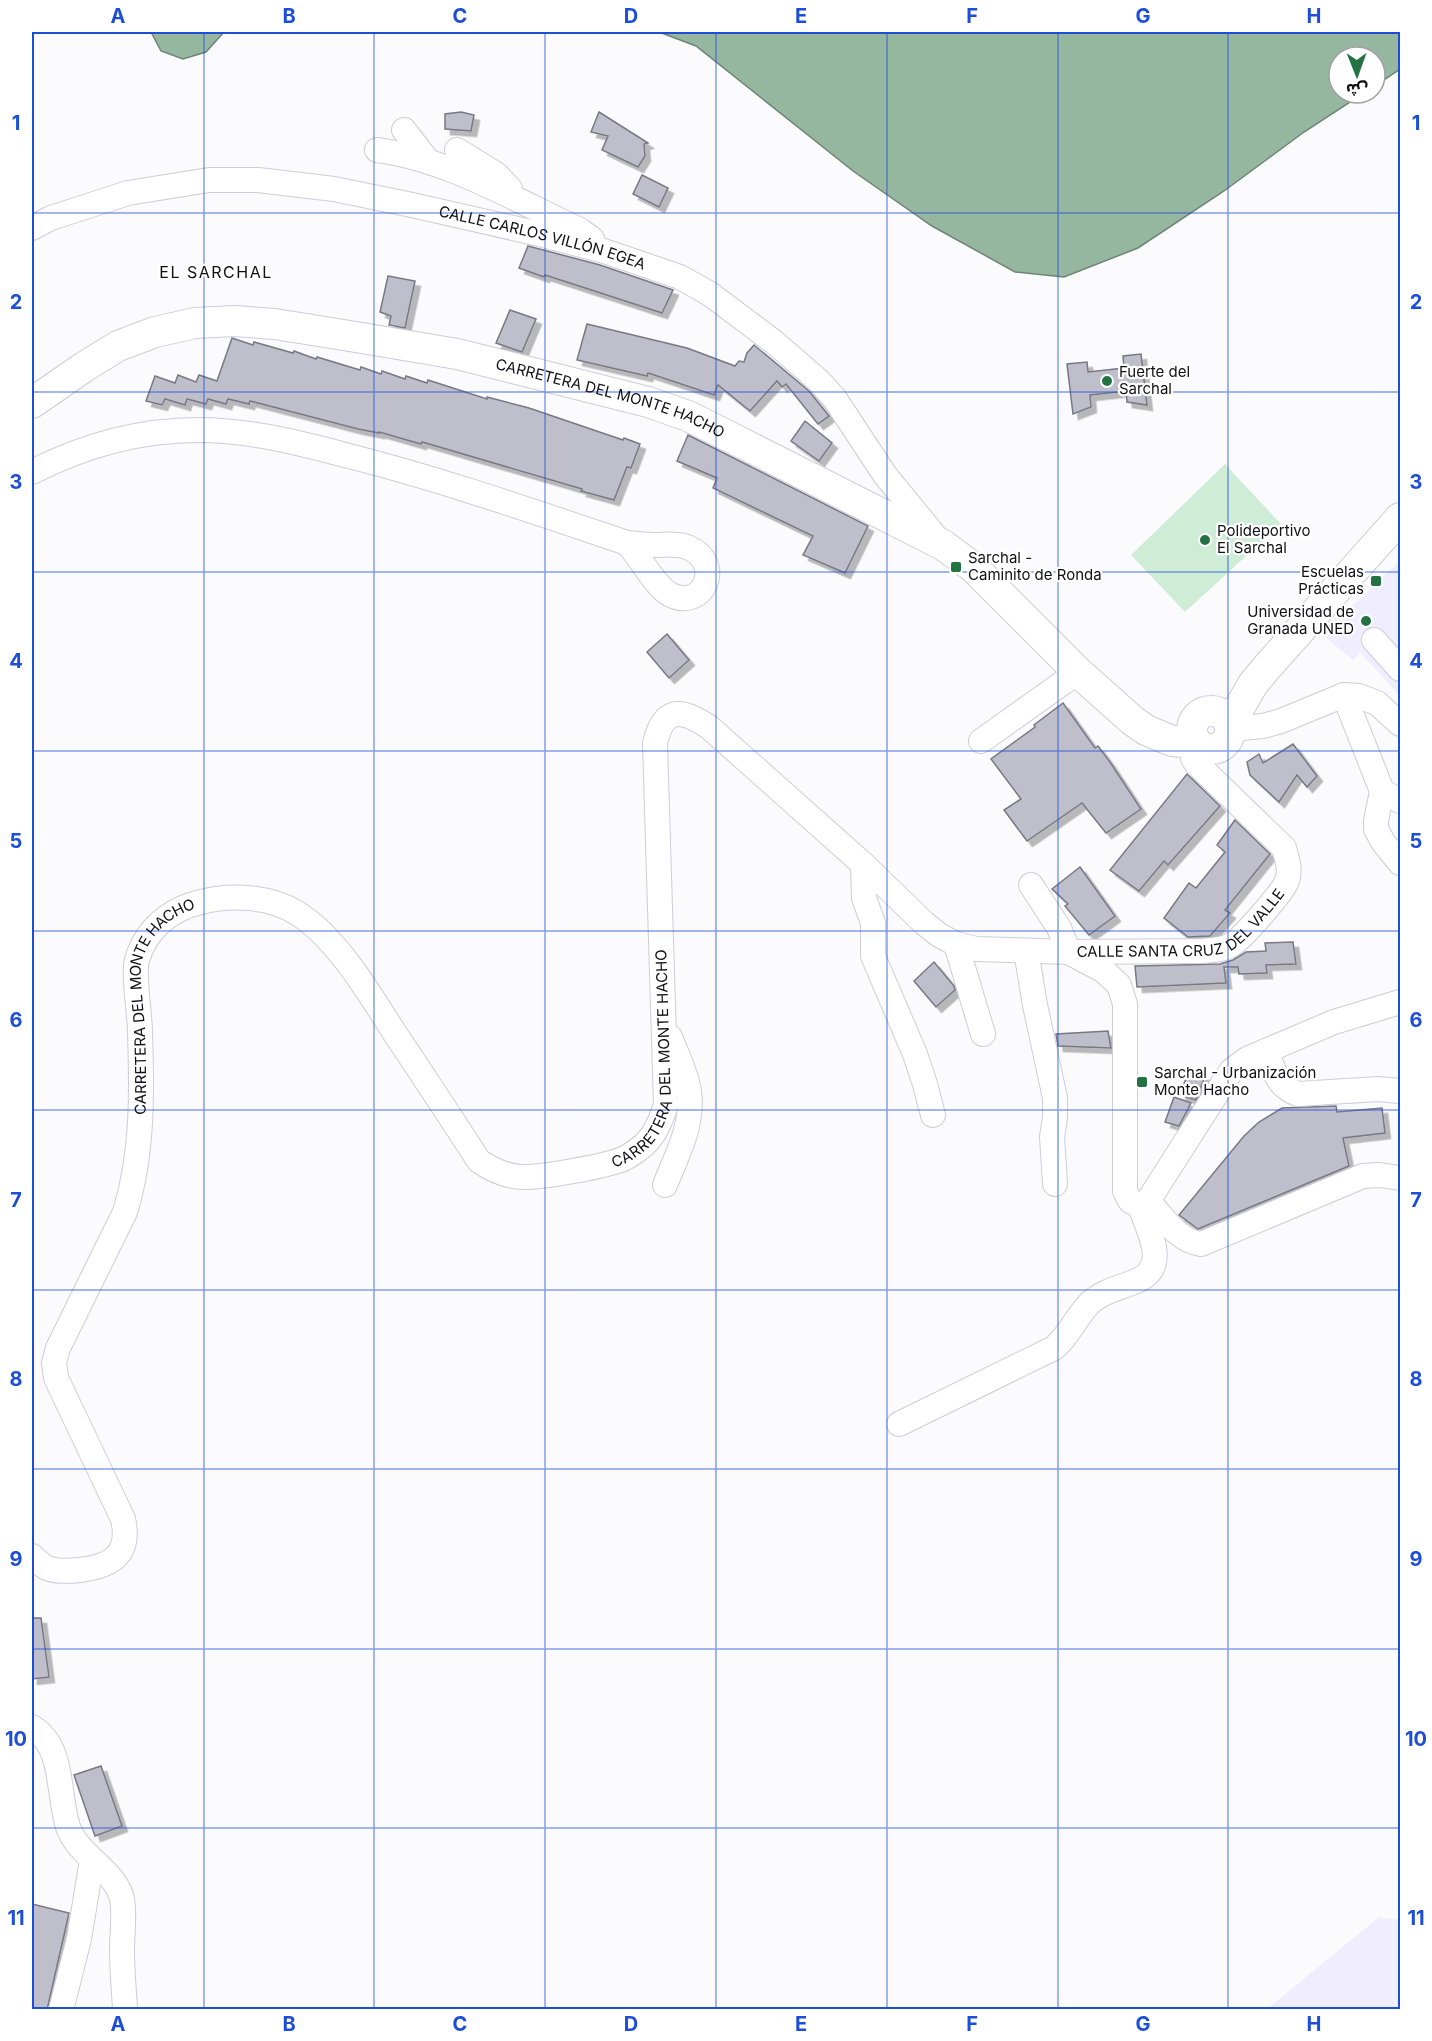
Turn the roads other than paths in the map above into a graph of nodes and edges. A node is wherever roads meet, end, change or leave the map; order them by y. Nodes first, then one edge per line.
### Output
1 (404, 130) dead end
2 (377, 150) dead end
3 (457, 150) dead end
4 (429, 160) junction
5 (520, 202) junction
6 (32, 228) edge
7 (604, 251) junction
8 (32, 403) edge
9 (32, 472) edge
10 (1401, 518) edge
11 (627, 543) dead end
12 (943, 545) junction
13 (1374, 640) dead end
14 (1401, 669) edge
15 (1078, 672) junction
16 (1344, 695) junction
17 (1401, 724) edge
18 (1210, 728) junction
19 (981, 741) dead end
20 (1391, 796) edge
21 (1401, 863) edge
22 (863, 864) junction
23 (1031, 885) dead end
24 (956, 944) junction
25 (1026, 951) junction
26 (1130, 951) junction
27 (1069, 952) junction
28 (1119, 985) junction
29 (1401, 1002) edge
30 (664, 1021) junction
31 (983, 1034) dead end
32 (1266, 1051) junction
33 (1401, 1091) edge
34 (933, 1115) dead end
35 (1401, 1178) edge
36 (1055, 1184) dead end
37 (665, 1185) dead end
38 (1144, 1204) junction
39 (899, 1424) dead end
40 (32, 1556) edge
41 (32, 1727) edge
42 (92, 1860) junction
43 (62, 2010) edge
44 (125, 2010) edge

1 - 4 street
2 - 4 street
3 - 5 street
4 - 5 street
5 - 7 street
6 - 7 street, CALLE CARLOS VILLÓN EGEA
7 - 12 street, CALLE CARLOS VILLÓN EGEA
8 - 12 main road, CARRETERA DEL MONTE HACHO
9 - 11 street
10 - 18 main road
12 - 15 main road, CARRETERA DEL MONTE HACHO
13 - 14 street
15 - 18 main road, CARRETERA DEL MONTE HACHO
15 - 19 street
16 - 17 street
16 - 18 street
16 - 20 street
18 - 26 street, CALLE SANTA CRUZ DEL VALLE
20 - 21 street
22 - 24 street, CARRETERA DEL MONTE HACHO
22 - 30 street, CARRETERA DEL MONTE HACHO
22 - 34 street
23 - 27 street
24 - 25 street, CARRETERA DEL MONTE HACHO
24 - 31 street
25 - 27 street, CARRETERA DEL MONTE HACHO
25 - 36 street
26 - 27 street, CALLE SANTA CRUZ DEL VALLE
26 - 28 street
27 - 28 street, CARRETERA DEL MONTE HACHO
28 - 38 street
29 - 32 street
30 - 37 street
30 - 40 street, CARRETERA DEL MONTE HACHO
32 - 33 street
32 - 38 street
35 - 38 street
38 - 39 street
41 - 42 street
42 - 43 street
42 - 44 street

